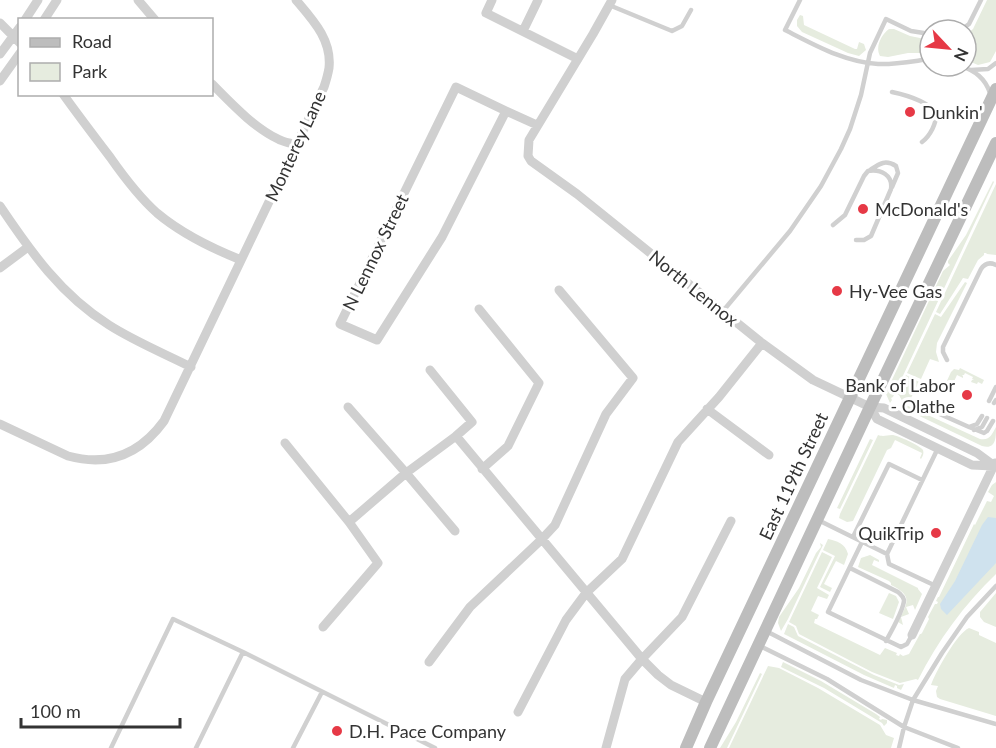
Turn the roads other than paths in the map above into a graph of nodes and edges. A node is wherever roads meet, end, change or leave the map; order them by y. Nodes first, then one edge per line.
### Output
1 (38, 0) edge
2 (57, 0) edge
3 (138, 0) edge
4 (296, 0) edge
5 (492, 0) edge
6 (538, 0) edge
7 (800, 0) edge
8 (981, 0) edge
9 (610, 3) edge
10 (691, 9) dead end
11 (26, 18) edge
12 (45, 18) edge
13 (153, 18) edge
14 (972, 18) edge
15 (0, 23) edge
16 (523, 31) junction
17 (918, 32) edge
18 (16, 39) edge
19 (0, 54) edge
20 (18, 56) edge
21 (578, 59) junction
22 (918, 60) edge
23 (868, 63) junction
24 (996, 63) edge
25 (978, 70) edge
26 (978, 75) edge
27 (0, 81) edge
28 (213, 85) edge
29 (892, 92) dead end
30 (994, 94) edge
31 (64, 96) edge
32 (506, 111) junction
33 (537, 125) junction
34 (922, 142) dead end
35 (296, 146) junction
36 (995, 146) edge
37 (868, 171) junction
38 (891, 189) junction
39 (0, 207) edge
40 (833, 225) dead end
41 (856, 240) dead end
42 (28, 248) junction
43 (241, 261) junction
44 (996, 265) edge
45 (0, 268) edge
46 (559, 290) dead end
47 (479, 309) dead end
48 (723, 311) junction
49 (762, 344) junction
50 (947, 360) dead end
51 (191, 367) junction
52 (430, 370) dead end
53 (996, 387) edge
54 (850, 398) junction
55 (993, 402) edge
56 (348, 407) dead end
57 (870, 407) junction
58 (924, 407) dead end
59 (707, 409) junction
60 (0, 424) edge
61 (971, 429) junction
62 (456, 436) junction
63 (285, 443) dead end
64 (938, 448) junction
65 (769, 455) dead end
66 (995, 465) edge
67 (482, 469) junction
68 (406, 473) junction
69 (922, 480) junction
70 (818, 520) junction
71 (731, 521) dead end
72 (349, 522) junction
73 (454, 531) dead end
74 (853, 537) junction
75 (542, 539) junction
76 (862, 542) junction
77 (887, 554) junction
78 (850, 568) junction
79 (936, 586) junction
80 (996, 586) edge
81 (586, 593) junction
82 (323, 627) dead end
83 (765, 630) junction
84 (912, 635) joint
85 (886, 641) junction
86 (758, 645) junction
87 (243, 652) junction
88 (642, 659) junction
89 (429, 662) dead end
90 (322, 692) junction
91 (913, 700) junction
92 (706, 702) junction
93 (518, 712) dead end
94 (996, 724) edge
95 (904, 727) junction
96 (111, 748) edge
97 (196, 748) edge
98 (293, 748) edge
99 (435, 748) edge
100 (606, 748) edge
101 (686, 748) edge
102 (710, 748) edge
103 (899, 748) edge
104 (958, 748) edge

1 - 11 street
2 - 12 street
3 - 13 street
4 - 35 street, Monterey Lane
5 - 16 street
6 - 16 street
7 - 23 lane
8 - 14 lane
9 - 10 lane
9 - 21 street
15 - 18 street
16 - 21 street
17 - 23 lane
18 - 19 street
20 - 27 street
21 - 33 street
22 - 23 lane
23 - 48 lane
24 - 25 lane
26 - 30 lane
28 - 35 street
29 - 34 lane
30 - 54 main road, East 119th Street
31 - 43 street
32 - 32 street, N Lennox Street
32 - 33 street, N Lennox Street
33 - 48 street, North Lennox
35 - 43 street, Monterey Lane
36 - 57 main road
37 - 38 lane
37 - 38 lane
37 - 40 lane
38 - 41 lane
39 - 42 street
42 - 45 street
42 - 51 street
43 - 51 street, Monterey Lane
44 - 50 lane
46 - 75 street
47 - 67 street
48 - 49 street, North Lennox
49 - 54 street, North Lennox
49 - 59 street
51 - 60 street, Monterey Lane
52 - 62 street
53 - 55 lane
54 - 57 street, North Lennox
54 - 92 main road, East 119th Street
56 - 68 street
57 - 64 street
57 - 66 street
57 - 70 main road
58 - 61 lane
59 - 65 street
59 - 81 street
61 - 61 lane
62 - 67 street
62 - 68 street
63 - 72 street
64 - 66 street
64 - 69 lane
66 - 79 street
67 - 75 street
68 - 72 street
68 - 73 street
69 - 74 lane
69 - 77 lane
70 - 74 lane
70 - 83 main road
71 - 88 street
72 - 82 street
74 - 76 lane
75 - 81 street
75 - 89 street
76 - 77 lane
76 - 78 lane
77 - 79 lane
78 - 85 lane
78 - 85 lane
79 - 84 street
80 - 91 lane
81 - 88 street
81 - 93 street
83 - 86 main road
83 - 91 lane
84 - 85 lane
86 - 95 lane
86 - 102 main road
87 - 90 lane
87 - 96 lane
87 - 97 lane
88 - 92 street
88 - 100 street
90 - 98 lane
90 - 99 lane
91 - 94 lane
91 - 95 lane
92 - 101 main road, East 119th Street
95 - 103 lane
95 - 104 lane

